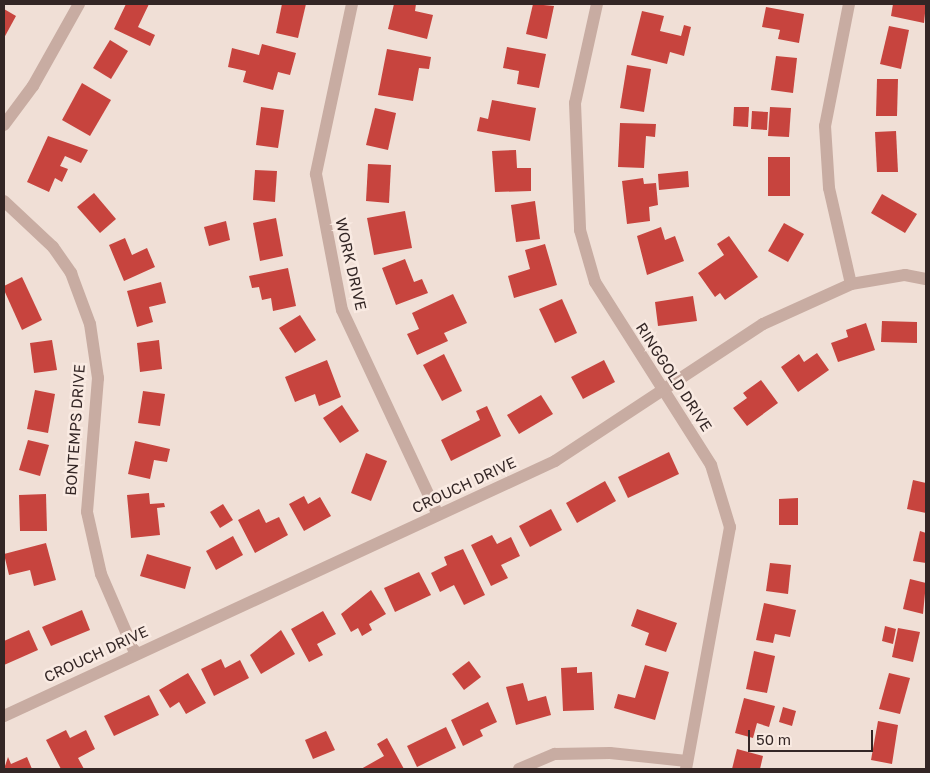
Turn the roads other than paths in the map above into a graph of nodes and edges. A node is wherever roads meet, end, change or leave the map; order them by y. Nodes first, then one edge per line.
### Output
1 (79, 4) edge
2 (352, 4) edge
3 (597, 4) edge
4 (849, 4) edge
5 (4, 125) edge
6 (4, 201) edge
7 (926, 279) edge
8 (851, 284) junction
9 (663, 392) junction
10 (438, 515) junction
11 (135, 653) junction
12 (4, 716) edge
13 (686, 765) edge
14 (519, 769) edge

1 - 5 street
2 - 10 street, WORK DRIVE
3 - 9 street, RINGGOLD DRIVE
4 - 8 street
6 - 11 street, BONTEMPS DRIVE
7 - 8 street, CROUCH DRIVE
8 - 9 street, CROUCH DRIVE
9 - 10 street, CROUCH DRIVE
9 - 13 street, RINGGOLD DRIVE
10 - 11 street, CROUCH DRIVE
11 - 12 street, CROUCH DRIVE
13 - 14 street

